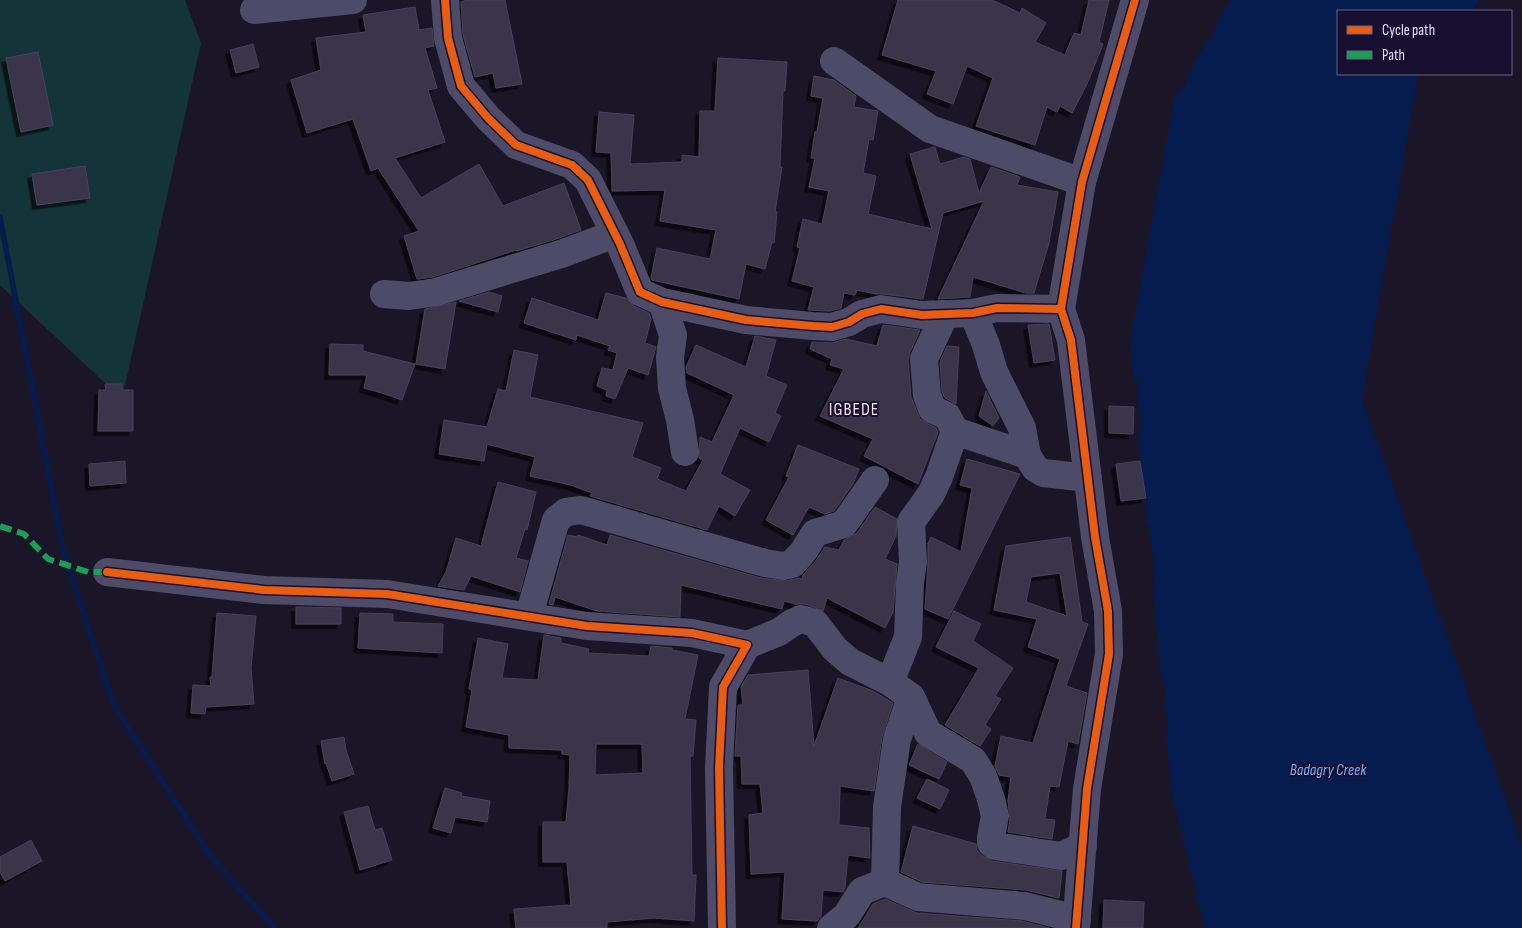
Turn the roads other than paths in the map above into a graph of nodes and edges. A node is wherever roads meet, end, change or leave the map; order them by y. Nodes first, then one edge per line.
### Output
1 (353, 0) edge
2 (445, 0) edge
3 (1135, 0) edge
4 (254, 10) dead end
5 (834, 61) dead end
6 (1082, 182) junction
7 (615, 234) junction
8 (384, 294) dead end
9 (662, 302) junction
10 (1061, 309) junction
11 (973, 313) junction
12 (945, 314) junction
13 (955, 431) junction
14 (685, 452) dead end
15 (1027, 455) junction
16 (1088, 478) junction
17 (876, 480) dead end
18 (107, 572) dead end
19 (529, 616) junction
20 (747, 645) junction
21 (901, 690) junction
22 (1083, 846) junction
23 (885, 882) junction
24 (1076, 923) edge
25 (722, 928) edge
26 (831, 928) edge

1 - 4 street
2 - 7 street
3 - 6 street
5 - 6 street
6 - 10 street
7 - 8 street
7 - 9 street
9 - 12 street
9 - 14 street
10 - 11 street
10 - 16 street
11 - 12 street
11 - 15 street
12 - 13 street
13 - 15 street
13 - 21 street
15 - 16 street
16 - 22 street
17 - 19 street
18 - 19 street
19 - 20 street
20 - 21 street
20 - 25 street
21 - 22 street
21 - 23 street
22 - 24 street
23 - 24 street
23 - 26 street

